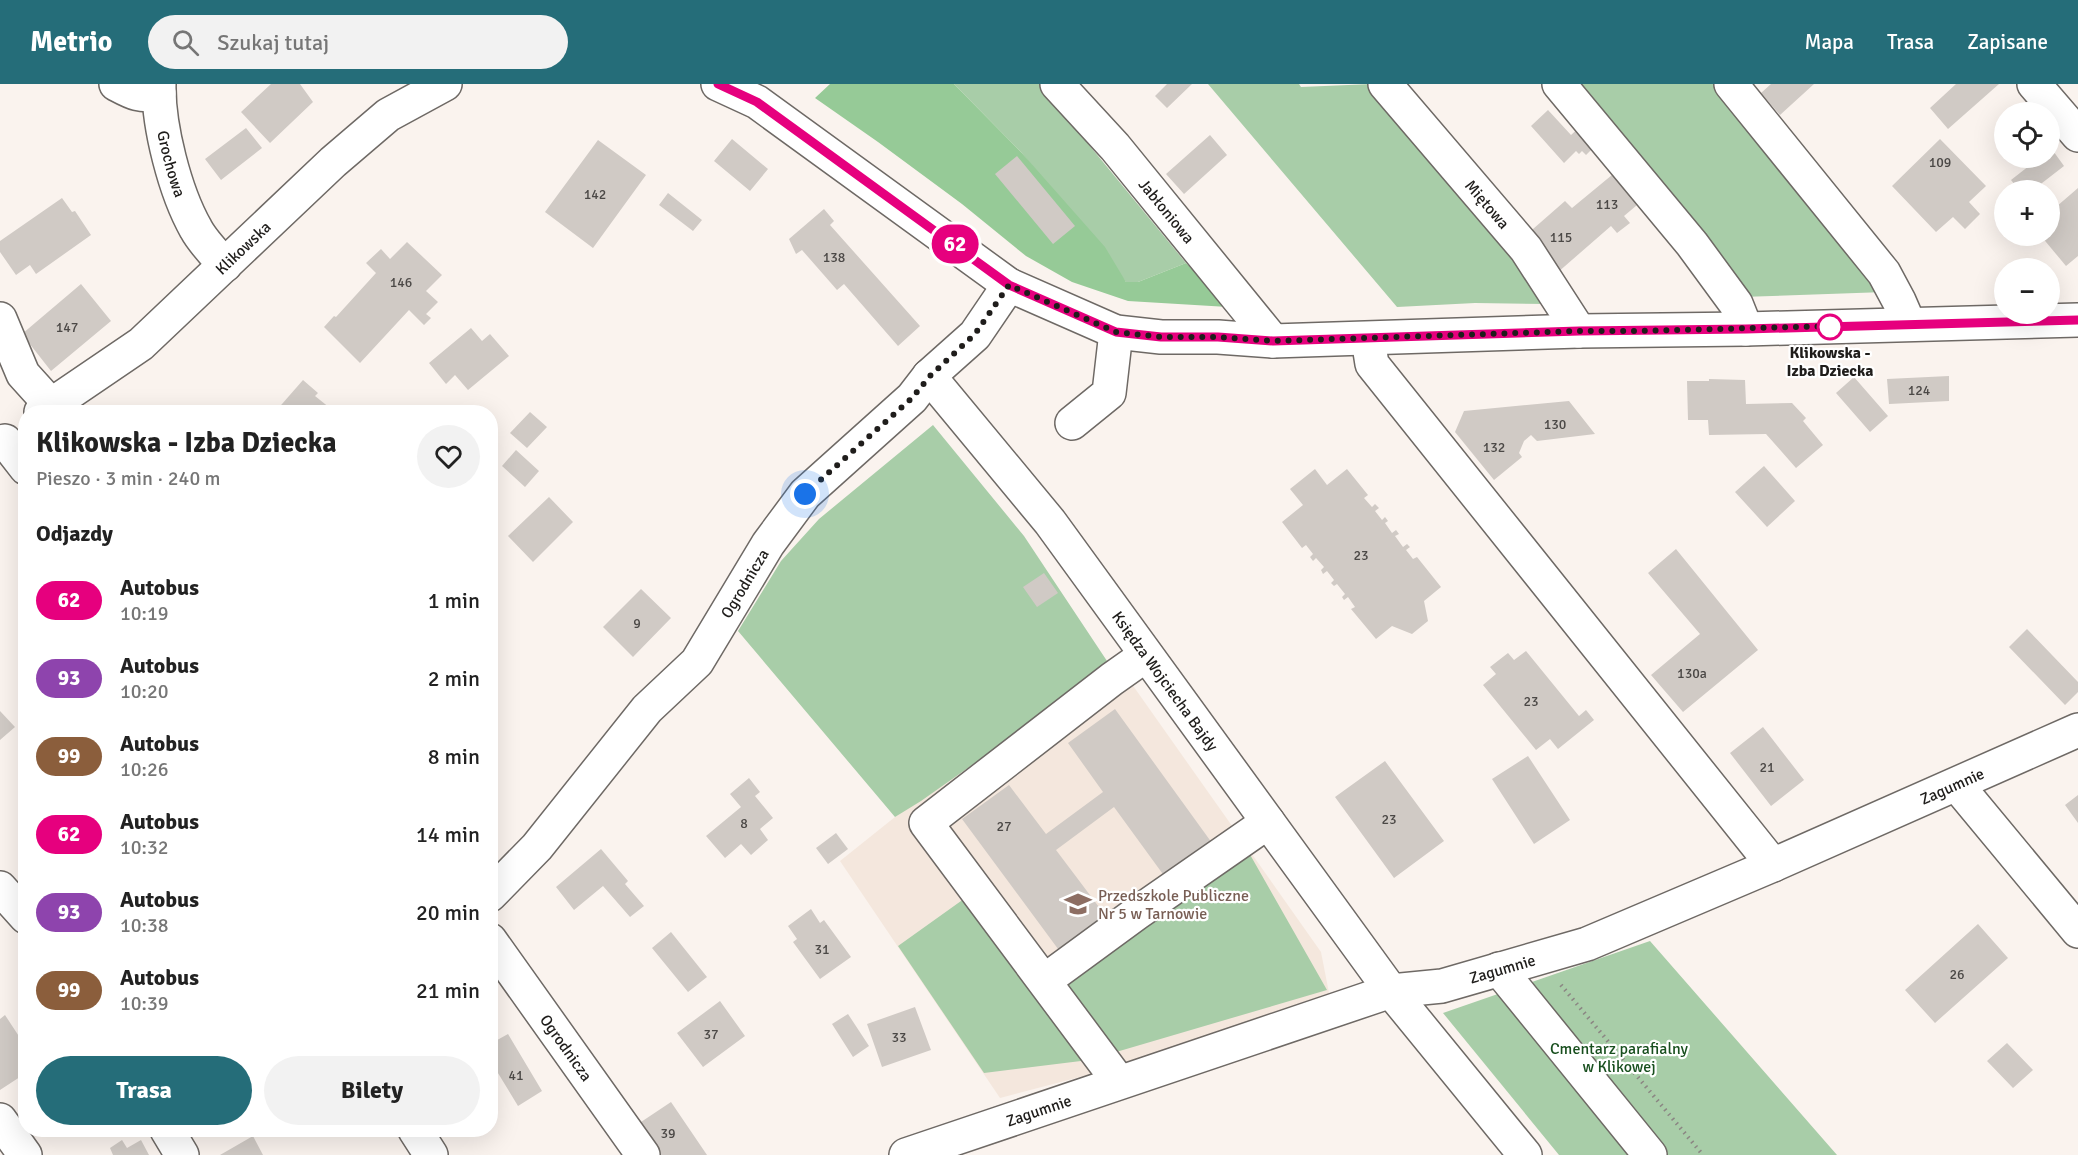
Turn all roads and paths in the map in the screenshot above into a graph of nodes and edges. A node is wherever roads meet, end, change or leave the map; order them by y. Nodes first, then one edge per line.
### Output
1 (116, 84) edge
2 (445, 84) edge
3 (718, 84) edge
4 (1057, 84) edge
5 (1385, 84) edge
6 (1559, 84) edge
7 (1731, 84) edge
8 (2034, 84) edge
9 (161, 87) edge
10 (2078, 135) edge
11 (225, 266) junction
12 (1009, 285) junction
13 (0, 319) edge
14 (2078, 320) edge
15 (1909, 324) junction
16 (1746, 329) junction
17 (1579, 331) junction
18 (1116, 332) junction
19 (1368, 339) junction
20 (1273, 341) junction
21 (12, 369) edge
22 (930, 376) junction
23 (43, 405) edge
24 (52, 405) edge
25 (1072, 423) dead end
26 (10, 436) edge
27 (18, 452) edge
28 (1146, 656) junction
29 (2078, 730) edge
30 (1957, 785) junction
31 (1268, 822) junction
32 (1773, 866) junction
33 (0, 888) edge
34 (498, 888) edge
35 (18, 908) edge
36 (2078, 931) edge
37 (498, 951) edge
38 (1499, 969) junction
39 (1051, 976) dead end
40 (1558, 981) dead end
41 (1391, 991) junction
42 (1119, 1082) junction
43 (0, 1120) edge
44 (171, 1137) edge
45 (419, 1137) edge
46 (25, 1155) edge
47 (182, 1155) edge
48 (431, 1155) edge
49 (643, 1155) edge
50 (906, 1155) edge
51 (1525, 1155) edge
52 (1650, 1155) edge
53 (1703, 1155) edge

1 - 9 street, Grochowa
2 - 11 street, Klikowska
3 - 12 street
4 - 20 street, Jabłoniowa
5 - 17 street, Miętowa
6 - 16 street
7 - 15 street
8 - 10 street
9 - 11 street, Grochowa
11 - 24 street, Klikowska
12 - 18 street
12 - 22 street, Ogrodnicza
13 - 21 street
14 - 15 street
15 - 16 street
16 - 17 street
17 - 19 street
18 - 20 street
18 - 25 street
19 - 20 street
19 - 32 street
21 - 23 street
22 - 28 street, Księdza Wojciecha Bajdy
22 - 34 street, Ogrodnicza
26 - 27 street
28 - 31 street, Księdza Wojciecha Bajdy
28 - 42 street
29 - 30 street, Zagumnie
30 - 32 street, Zagumnie
30 - 36 street
31 - 39 street
31 - 41 street, Księdza Wojciecha Bajdy
32 - 38 street, Zagumnie
33 - 35 street
37 - 49 street, Ogrodnicza
38 - 41 street, Zagumnie
38 - 52 street
40 - 53 path
41 - 42 street, Zagumnie
41 - 51 street, Księdza Wojciecha Bajdy
42 - 50 street, Zagumnie
43 - 46 street
44 - 47 street
45 - 48 street

